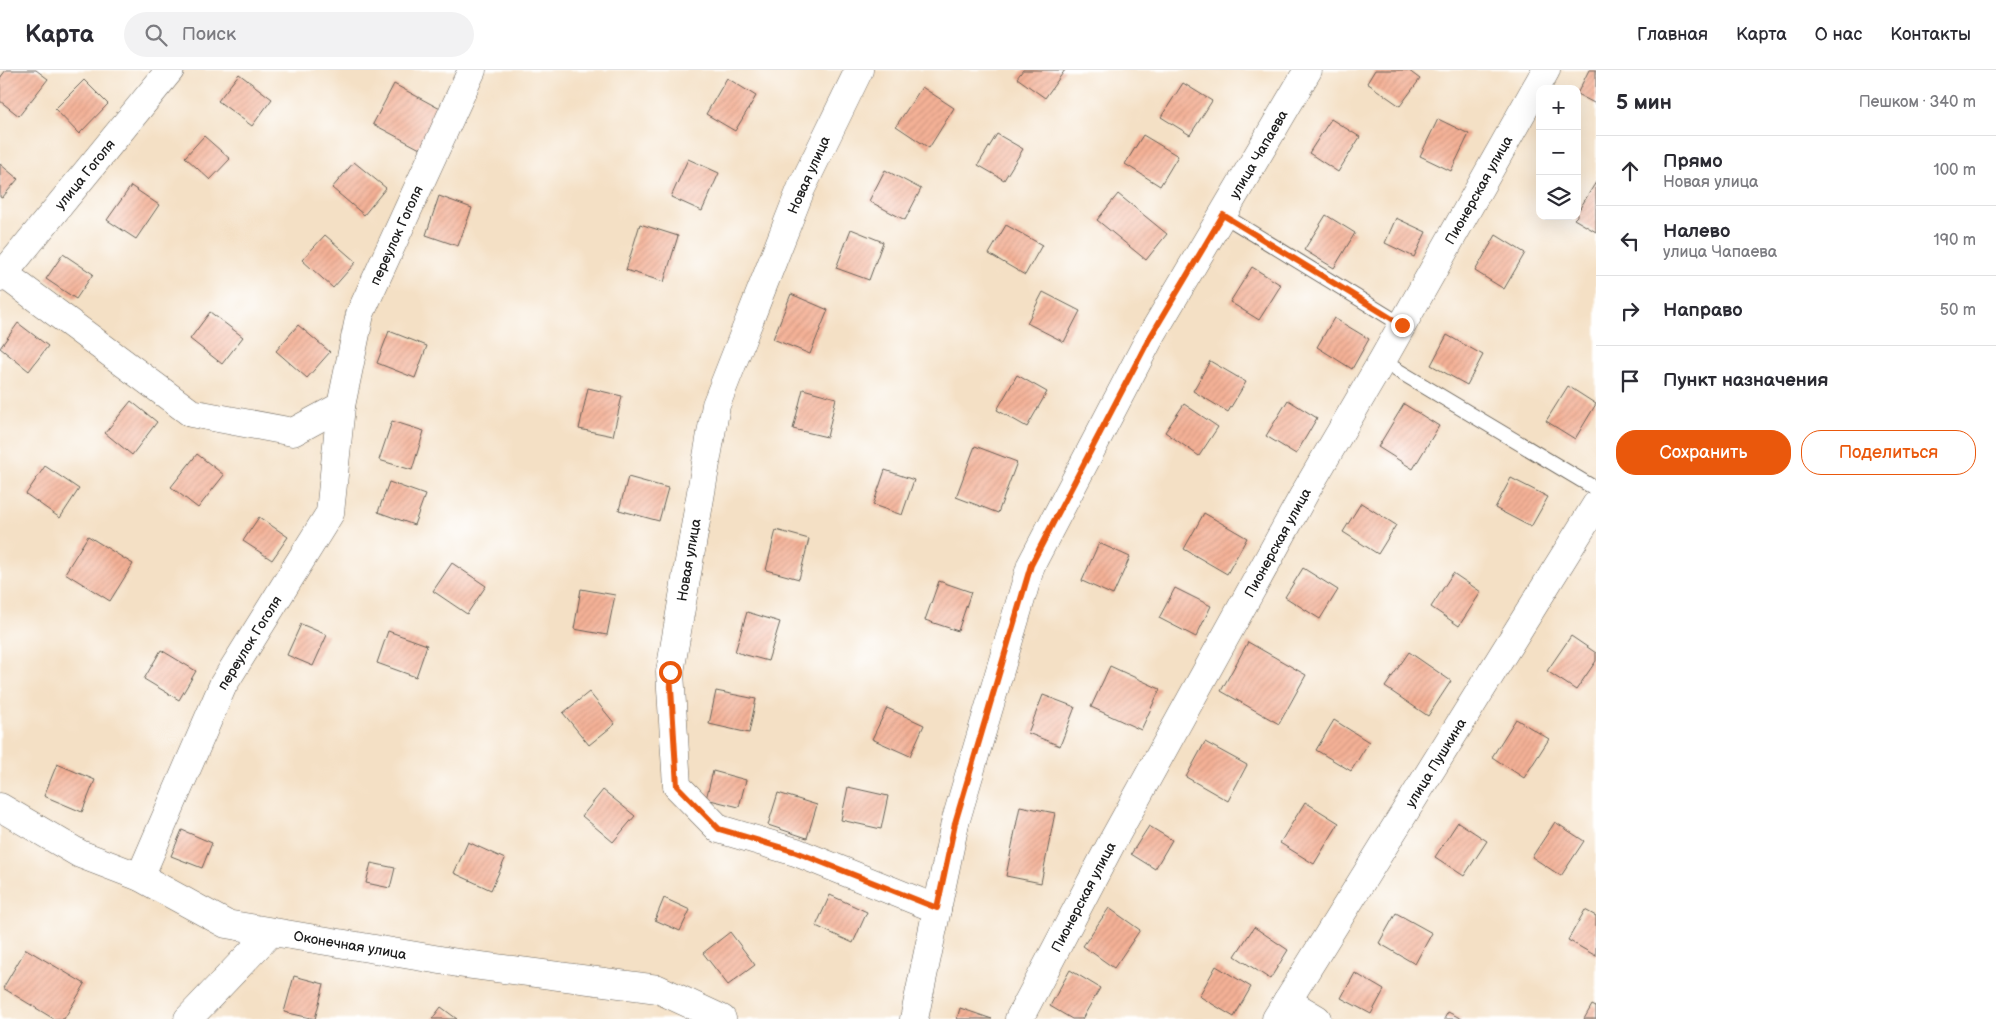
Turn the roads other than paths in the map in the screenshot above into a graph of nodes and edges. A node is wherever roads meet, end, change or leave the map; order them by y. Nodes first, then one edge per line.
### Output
1 (170, 70) edge
2 (472, 70) edge
3 (858, 70) edge
4 (1308, 70) edge
5 (1546, 70) edge
6 (1223, 215) junction
7 (2, 276) edge
8 (1402, 325) junction
9 (1382, 361) junction
10 (341, 406) junction
11 (1595, 504) edge
12 (0, 807) edge
13 (140, 877) junction
14 (937, 908) junction
15 (271, 932) junction
16 (1282, 1010) edge
17 (188, 1019) edge
18 (722, 1019) edge
19 (914, 1019) edge
20 (1019, 1019) edge
21 (1317, 1019) edge

1 - 7 street, улица Гоголя
2 - 10 street, переулок Гоголя
3 - 14 street, Новая улица
4 - 6 street, улица Чапаева
5 - 8 street, Пионерская улица
6 - 8 lane
6 - 14 street, улица Чапаева
7 - 10 street
8 - 9 street, Пионерская улица
9 - 11 lane
9 - 20 street, Пионерская улица
10 - 13 street, переулок Гоголя
11 - 16 street, улица Пушкина
12 - 13 street, Оконечная улица
13 - 15 street, Оконечная улица
14 - 19 street, улица Чапаева
15 - 17 street
15 - 18 street, Оконечная улица
16 - 21 street

